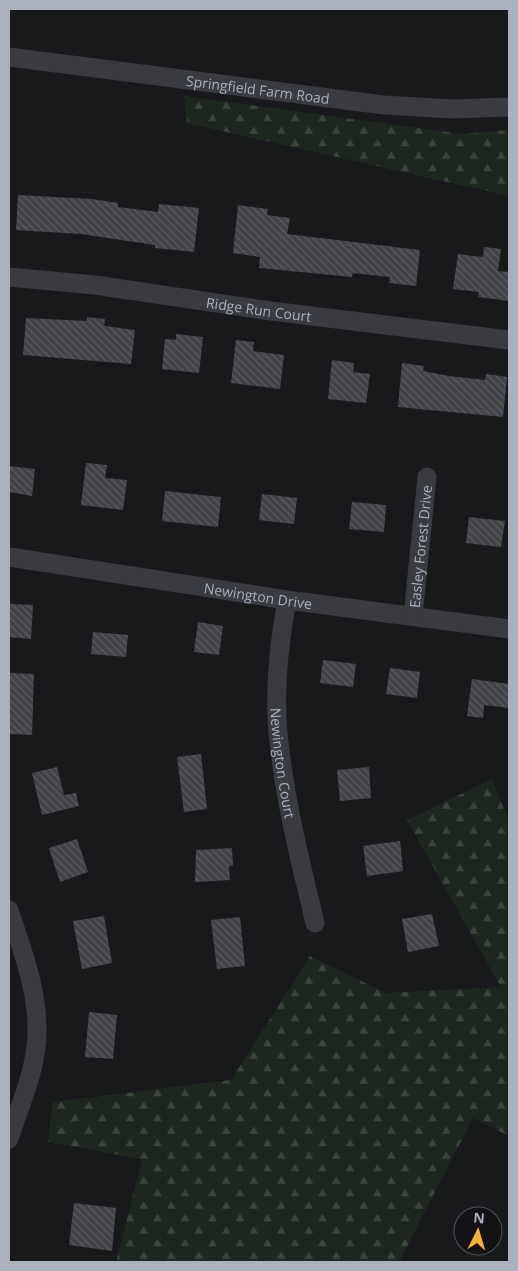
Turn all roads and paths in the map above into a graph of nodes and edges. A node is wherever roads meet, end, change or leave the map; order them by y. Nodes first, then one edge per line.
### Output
1 (9, 58) edge
2 (509, 107) edge
3 (9, 277) edge
4 (509, 340) edge
5 (427, 477) dead end
6 (9, 557) edge
7 (287, 600) junction
8 (413, 616) junction
9 (509, 629) edge
10 (9, 910) edge
11 (315, 922) dead end
12 (9, 1139) edge

1 - 2 street, Springfield Farm Road
3 - 4 street, Ridge Run Court
5 - 8 street, Easley Forest Drive
6 - 7 street, Newington Drive
7 - 8 street, Newington Drive
7 - 11 street, Newington Court
8 - 9 street, Newington Drive
10 - 12 street

